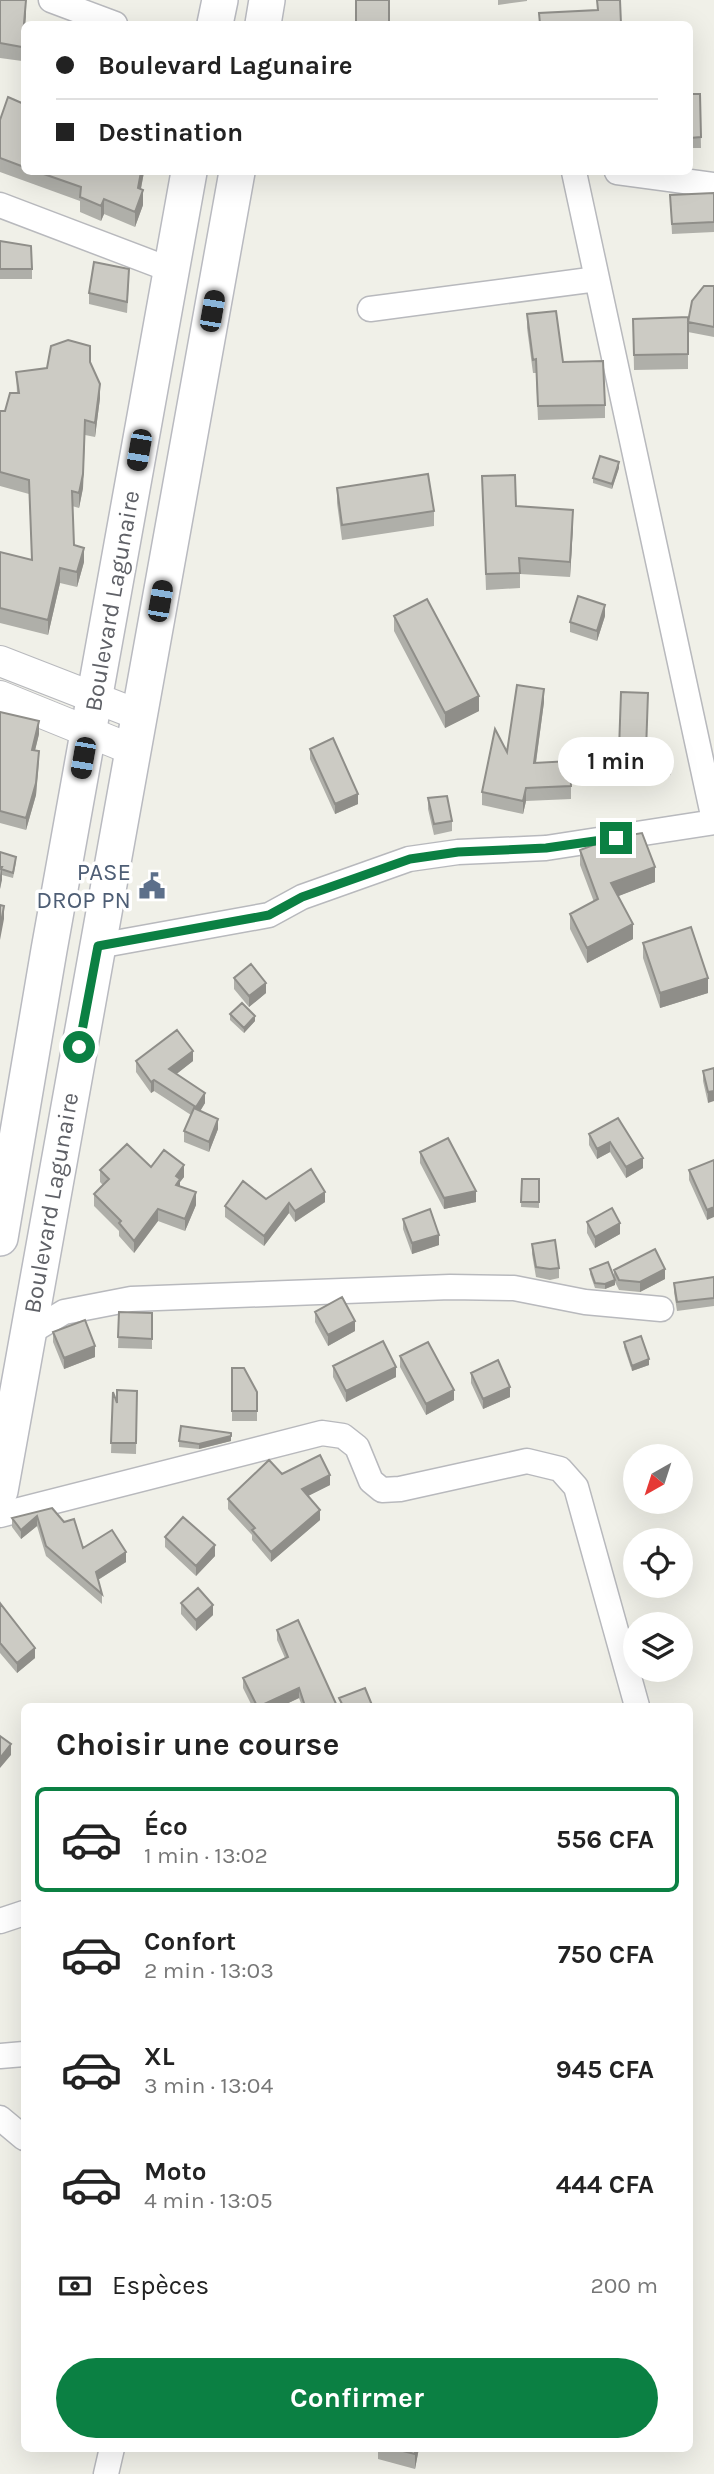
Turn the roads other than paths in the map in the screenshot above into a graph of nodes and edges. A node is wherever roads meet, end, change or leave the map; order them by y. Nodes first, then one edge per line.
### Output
1 (51, 0) edge
2 (220, 0) edge
3 (267, 0) edge
4 (107, 21) edge
5 (216, 21) edge
6 (264, 21) edge
7 (187, 175) edge
8 (236, 175) edge
9 (575, 175) edge
10 (639, 175) edge
11 (714, 185) edge
12 (0, 205) edge
13 (171, 270) junction
14 (597, 279) junction
15 (370, 309) dead end
16 (0, 661) edge
17 (0, 695) edge
18 (91, 714) junction
19 (139, 715) junction
20 (133, 750) junction
21 (714, 821) edge
22 (98, 946) junction
23 (0, 1238) edge
24 (661, 1309) dead end
25 (27, 1334) junction
26 (0, 1491) edge
27 (0, 1515) edge
28 (636, 1703) edge
29 (21, 1914) edge
30 (0, 1921) edge
31 (21, 2053) edge
32 (0, 2056) edge
33 (0, 2118) edge
34 (21, 2136) edge
35 (111, 2452) edge
36 (106, 2474) edge

1 - 4 street
2 - 5 main road
3 - 6 main road
7 - 13 main road, Boulevard Lagunaire
8 - 19 main road, Boulevard Lagunaire
9 - 14 street
10 - 11 street
12 - 13 street
13 - 18 main road, Boulevard Lagunaire
14 - 15 street
14 - 21 street
16 - 18 street
17 - 18 street
18 - 19 street
18 - 20 street
18 - 23 main road, Boulevard Lagunaire
19 - 20 main road, Boulevard Lagunaire
20 - 22 main road, Boulevard Lagunaire
21 - 22 street
22 - 25 main road, Boulevard Lagunaire
24 - 25 street
25 - 26 main road, Boulevard Lagunaire
27 - 28 street
29 - 30 street
31 - 32 street
33 - 34 street
35 - 36 street

